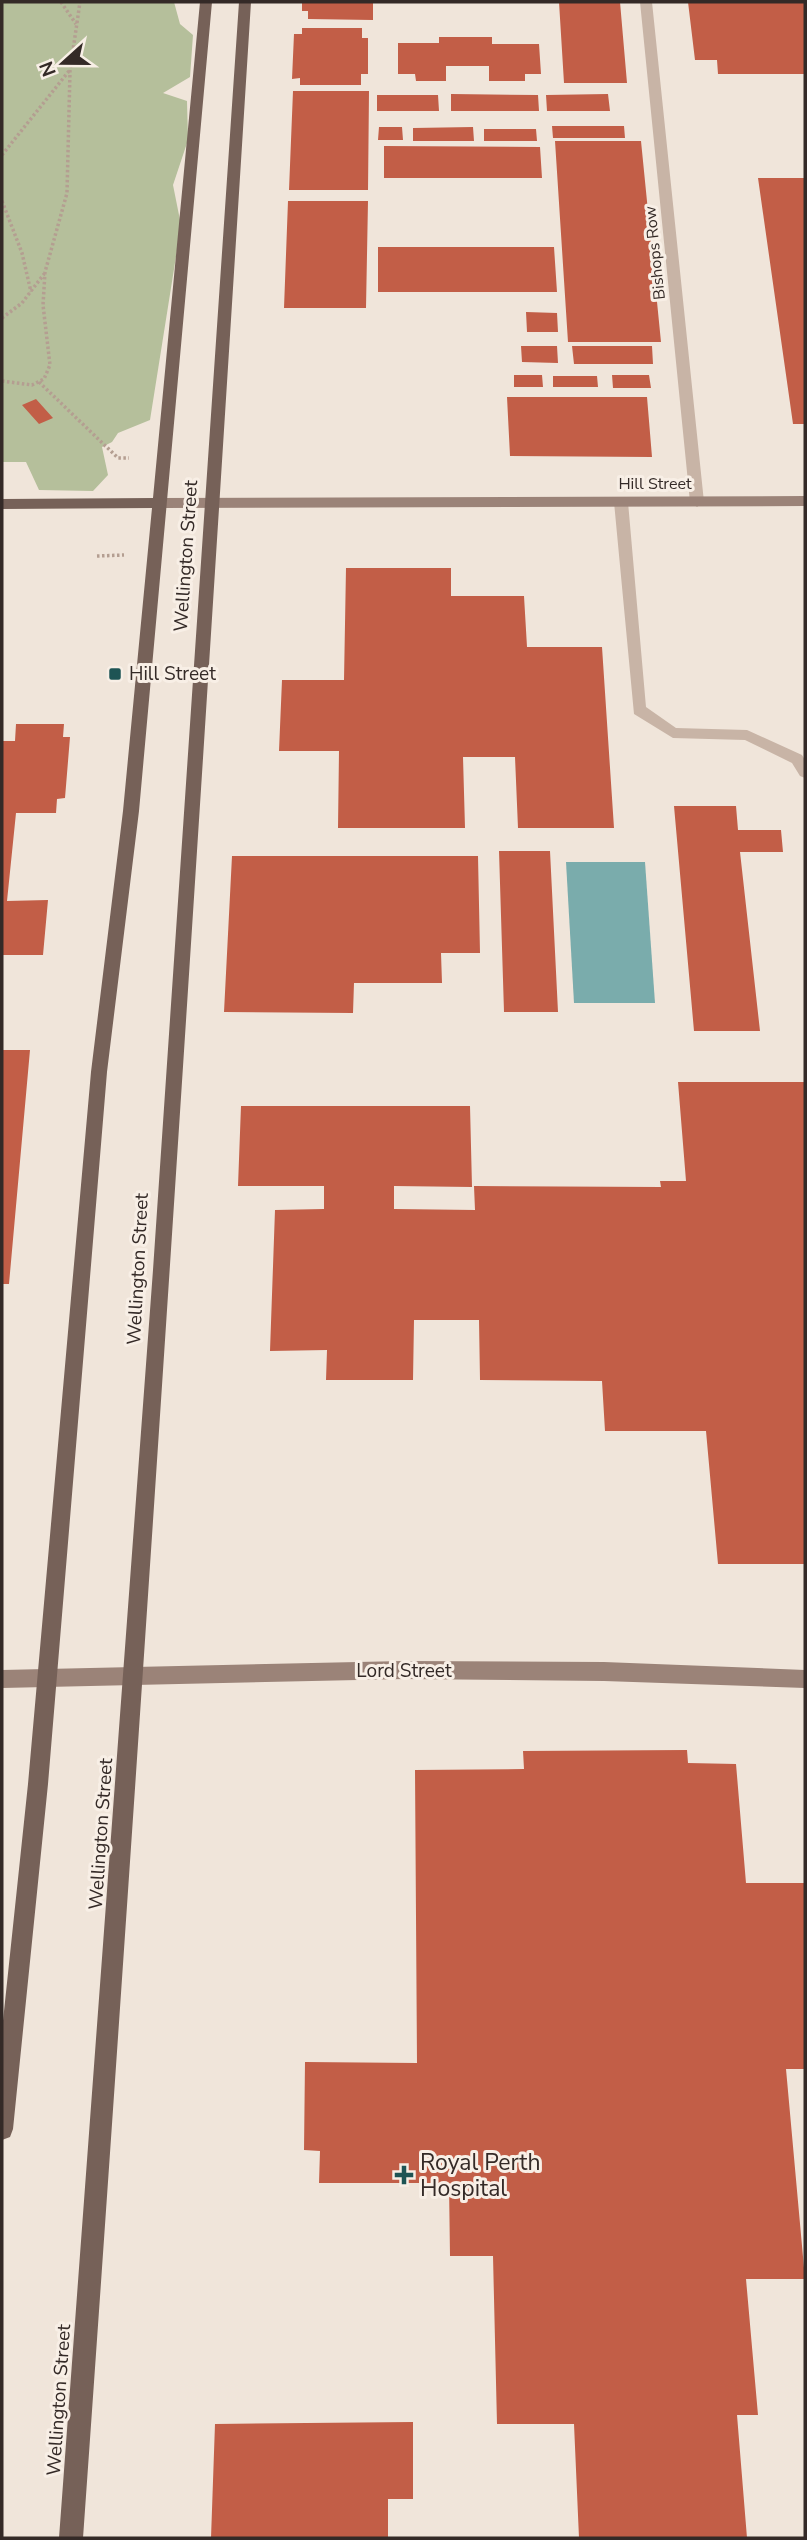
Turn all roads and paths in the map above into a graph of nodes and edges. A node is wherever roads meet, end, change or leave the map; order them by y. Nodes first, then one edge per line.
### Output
1 (61, 2) edge
2 (80, 2) edge
3 (206, 2) edge
4 (245, 2) edge
5 (646, 2) edge
6 (77, 26) junction
7 (70, 71) junction
8 (2, 155) edge
9 (2, 201) edge
10 (46, 272) junction
11 (32, 292) junction
12 (2, 318) edge
13 (2, 381) edge
14 (39, 382) junction
15 (129, 458) dead end
16 (805, 501) edge
17 (621, 502) junction
18 (697, 502) junction
19 (159, 503) junction
20 (212, 503) junction
21 (2, 504) edge
22 (126, 555) dead end
23 (97, 556) dead end
24 (805, 772) edge
25 (135, 1675) junction
26 (47, 1678) junction
27 (2, 1679) edge
28 (805, 1679) edge
29 (2, 2129) edge
30 (71, 2538) edge

1 - 6 path
2 - 6 path
3 - 19 main road, Wellington Street
4 - 20 main road, Wellington Street
5 - 18 lane, Bishops Row
6 - 7 path
7 - 8 path
7 - 10 path
9 - 11 path
10 - 11 path
10 - 14 path
11 - 12 path
13 - 14 path
14 - 15 path
16 - 18 main road, Hill Street
17 - 18 main road, Hill Street
17 - 20 main road, Hill Street
17 - 24 lane
19 - 20 main road, Hill Street
19 - 21 main road, Hill Street
19 - 26 main road, Wellington Street
20 - 25 main road, Wellington Street
22 - 23 path
25 - 26 main road, Lord Street
25 - 28 main road, Lord Street
25 - 30 main road, Wellington Street
26 - 27 main road, Lord Street
26 - 29 main road, Wellington Street

